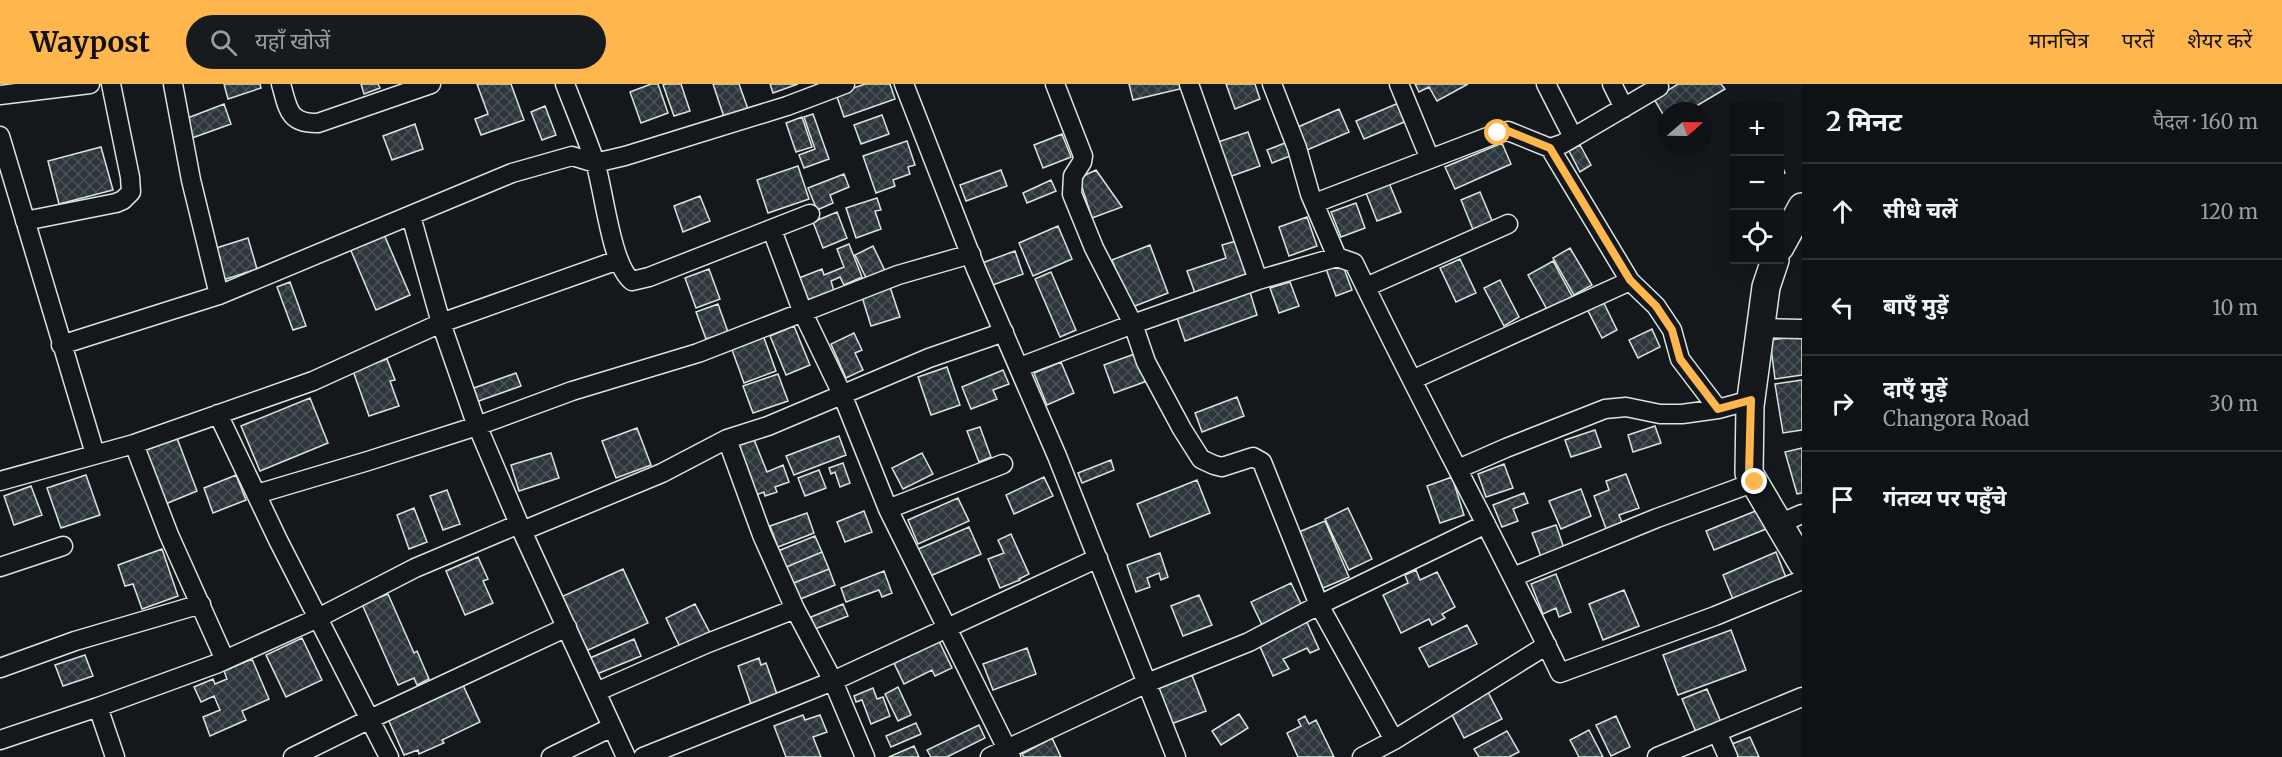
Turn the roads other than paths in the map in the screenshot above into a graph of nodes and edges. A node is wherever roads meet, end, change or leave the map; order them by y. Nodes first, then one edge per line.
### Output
1 (90, 84) edge
2 (111, 84) edge
3 (172, 84) edge
4 (281, 84) edge
5 (431, 84) edge
6 (565, 84) edge
7 (845, 84) edge
8 (904, 84) edge
9 (1055, 84) edge
10 (1189, 84) edge
11 (1272, 84) edge
12 (1399, 84) edge
13 (1546, 84) edge
14 (1612, 84) edge
15 (1659, 87) dead end
16 (0, 95) edge
17 (1624, 108) junction
18 (0, 136) edge
19 (1573, 137) junction
20 (1550, 148) junction
21 (1430, 159) junction
22 (596, 164) junction
23 (1315, 203) junction
24 (1802, 207) edge
25 (810, 214) dead end
26 (411, 216) junction
27 (25, 221) junction
28 (1508, 224) dead end
29 (772, 230) junction
30 (1784, 238) edge
31 (971, 254) junction
32 (1337, 256) junction
33 (618, 260) junction
34 (1773, 264) edge
35 (1258, 280) junction
36 (1630, 280) junction
37 (1366, 287) junction
38 (219, 296) junction
39 (803, 313) junction
40 (441, 323) junction
41 (1133, 324) junction
42 (1761, 328) junction
43 (1802, 328) edge
44 (1004, 332) junction
45 (61, 345) junction
46 (1020, 367) junction
47 (1412, 380) junction
48 (842, 394) junction
49 (1751, 400) junction
50 (1718, 409) junction
51 (218, 414) junction
52 (477, 426) junction
53 (727, 439) junction
54 (134, 444) junction
55 (95, 454) junction
56 (1003, 464) dead end
57 (1458, 470) junction
58 (0, 481) edge
59 (1755, 482) junction
60 (256, 494) junction
61 (888, 509) junction
62 (1791, 519) edge
63 (1486, 524) junction
64 (521, 527) junction
65 (63, 546) dead end
66 (1098, 558) junction
67 (1802, 563) edge
68 (0, 567) edge
69 (1513, 577) junction
70 (1802, 580) edge
71 (201, 604) junction
72 (1319, 605) junction
73 (795, 609) junction
74 (318, 618) junction
75 (567, 627) junction
76 (949, 628) junction
77 (1547, 645) junction
78 (225, 660) junction
79 (0, 668) edge
80 (833, 681) junction
81 (1147, 683) junction
82 (596, 692) junction
83 (1802, 697) edge
84 (98, 708) junction
85 (370, 719) junction
86 (612, 727) junction
87 (1717, 732) junction
88 (0, 740) edge
89 (1394, 740) junction
90 (1009, 753) edge
91 (115, 757) edge
92 (293, 757) edge
93 (389, 757) edge
94 (551, 757) edge
95 (626, 757) edge
96 (642, 757) edge
97 (865, 757) edge
98 (990, 757) edge
99 (1176, 757) edge
100 (1362, 757) edge
101 (1657, 757) edge
102 (1728, 757) edge

1 - 16 street
2 - 27 street
3 - 38 street
4 - 5 street
6 - 22 street
7 - 22 street
8 - 31 street
9 - 41 street
10 - 35 street
11 - 23 street
12 - 21 street
13 - 19 street
14 - 17 street
15 - 17 street
17 - 19 street
18 - 27 street
19 - 20 street
20 - 21 street
20 - 36 street
21 - 23 street
22 - 26 street
22 - 33 street
23 - 32 street
24 - 30 street
25 - 29 street
26 - 38 street
26 - 40 street
27 - 45 street
28 - 37 street
29 - 33 street
29 - 39 street
31 - 39 street
31 - 44 street
32 - 35 street
32 - 37 street
33 - 40 street
34 - 42 street
35 - 41 street
36 - 47 street
36 - 50 street
37 - 47 street
38 - 45 street
39 - 48 street
39 - 52 street
40 - 51 street
40 - 52 street
41 - 46 street
41 - 72 street
42 - 43 street
42 - 49 street
44 - 46 street
44 - 48 street
45 - 55 street
46 - 66 street
47 - 57 street
48 - 53 street
48 - 61 street
49 - 50 street
49 - 59 street
50 - 57 street
51 - 54 street
51 - 60 street
52 - 60 street
52 - 64 street
53 - 64 street
53 - 73 street
54 - 55 street
54 - 71 street
55 - 58 street
56 - 61 street
57 - 63 street
59 - 62 street
59 - 69 street
60 - 74 street
61 - 76 street
62 - 67 street
63 - 69 street
63 - 72 street
64 - 74 street
64 - 75 street
65 - 68 street
66 - 76 street
66 - 81 street
69 - 77 street
70 - 77 street
71 - 78 street
71 - 79 street
72 - 81 street
72 - 89 street
73 - 80 street
73 - 82 street
74 - 78 street
74 - 85 street
75 - 82 street
75 - 85 street
76 - 80 street
76 - 90 street
77 - 89 street
78 - 84 street
80 - 96 street
80 - 97 street
81 - 90 street
81 - 99 street
82 - 86 street
83 - 87 street
84 - 88 street
84 - 91 street
85 - 92 street
85 - 93 street
86 - 94 street
86 - 95 street
87 - 101 street
87 - 102 street
89 - 100 street
90 - 98 street

